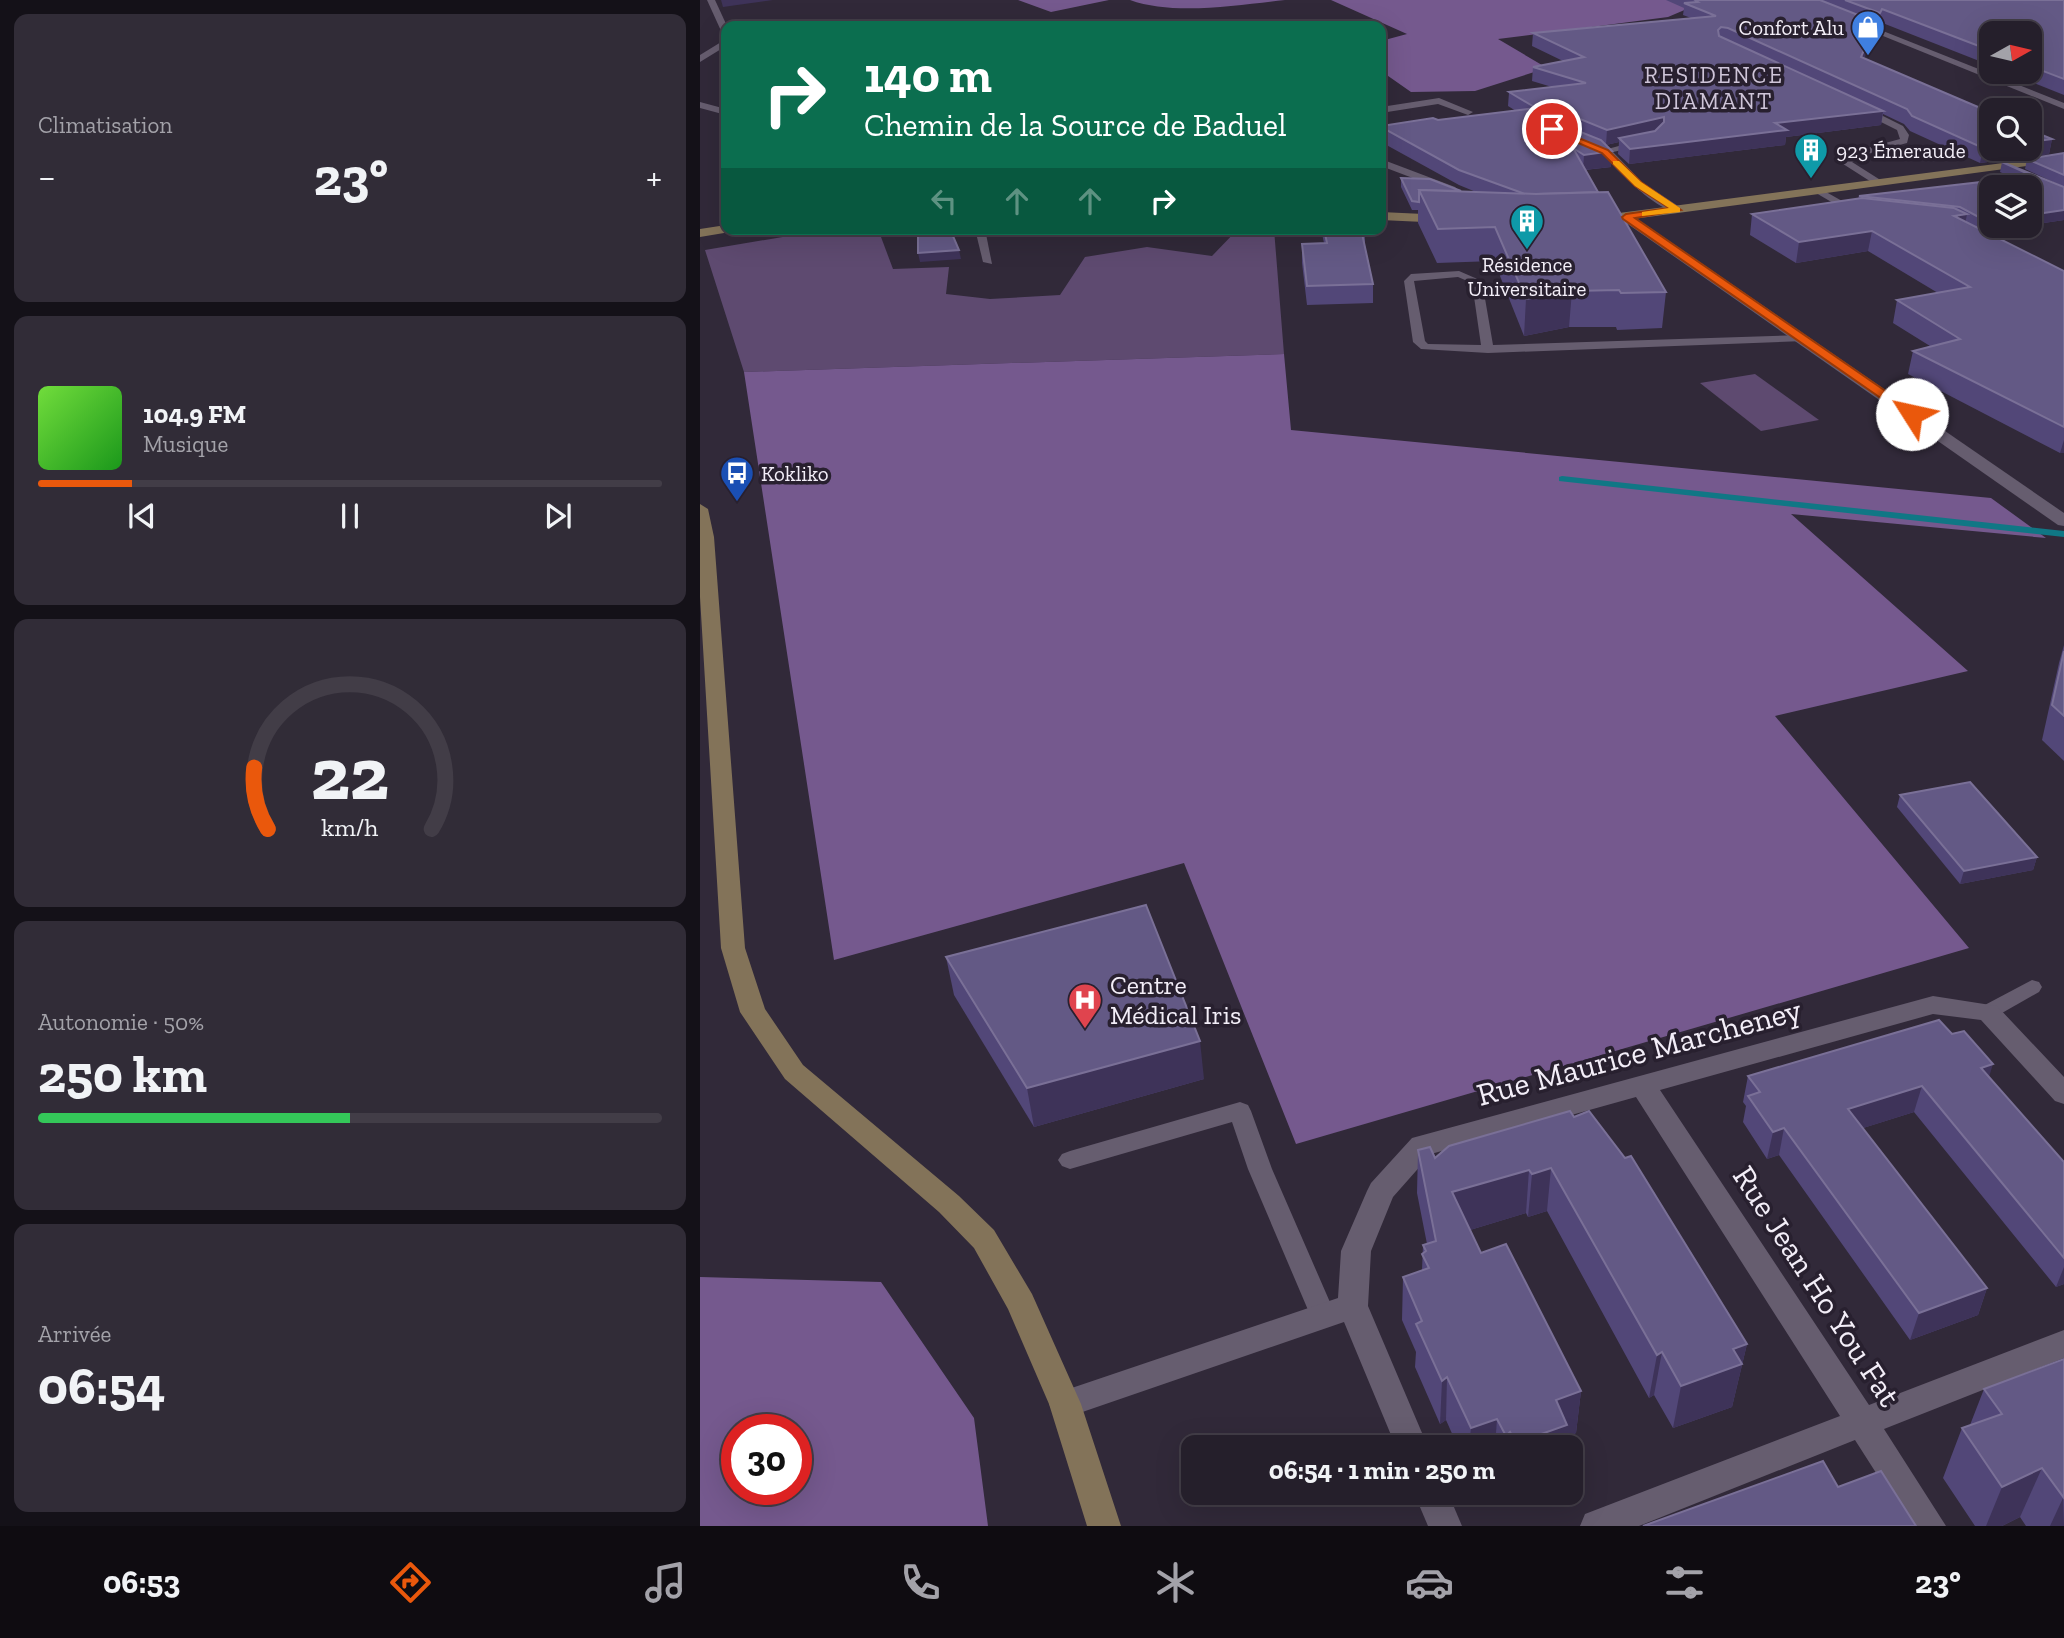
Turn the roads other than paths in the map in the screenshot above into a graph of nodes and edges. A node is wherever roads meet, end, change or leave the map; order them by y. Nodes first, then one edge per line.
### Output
1 (711, 0) edge
2 (1798, 0) edge
3 (721, 22) edge
4 (721, 45) edge
5 (700, 59) edge
6 (700, 105) edge
7 (1855, 106) edge
8 (2064, 106) edge
9 (1386, 109) edge
10 (721, 111) edge
11 (1468, 113) edge
12 (1656, 135) edge
13 (2064, 158) edge
14 (1386, 164) edge
15 (2006, 166) junction
16 (2024, 175) edge
17 (1880, 183) junction
18 (1819, 191) junction
19 (1459, 192) edge
20 (1677, 210) junction
21 (1866, 213) edge
22 (1386, 216) edge
23 (1626, 217) junction
24 (1458, 219) edge
25 (1586, 221) edge
26 (721, 230) edge
27 (700, 233) edge
28 (982, 235) edge
29 (988, 262) dead end
30 (1804, 338) junction
31 (1488, 349) junction
32 (700, 509) edge
33 (2064, 521) edge
34 (2032, 987) dead end
35 (1988, 1012) junction
36 (1643, 1086) junction
37 (2064, 1094) edge
38 (1070, 1160) dead end
39 (1353, 1306) junction
40 (1323, 1316) junction
41 (2064, 1344) edge
42 (1065, 1404) junction
43 (1862, 1422) junction
44 (1407, 1435) edge
45 (1436, 1505) edge
46 (1104, 1526) edge
47 (1445, 1526) edge
48 (1597, 1526) edge
49 (1928, 1526) edge

1 - 3 street
2 - 8 street
4 - 5 street
6 - 10 street
7 - 17 lane
9 - 11 street
12 - 20 street
13 - 15 street
14 - 19 street
15 - 16 street
15 - 17 street
17 - 18 street
18 - 20 street
18 - 21 lane
20 - 23 street
22 - 24 street
23 - 25 street
23 - 30 street
26 - 27 street
28 - 29 lane
30 - 31 lane
30 - 33 street
31 - 31 lane
32 - 42 street
34 - 35 lane
35 - 36 street, Rue Maurice Marcheney
35 - 37 street
36 - 39 street, Rue Maurice Marcheney
36 - 43 street, Rue Jean Ho You Fat
38 - 40 lane
39 - 40 street
39 - 44 street
40 - 42 street
41 - 43 street
42 - 46 street
43 - 48 street
43 - 49 street, Rue Jean Ho You Fat
45 - 47 street

